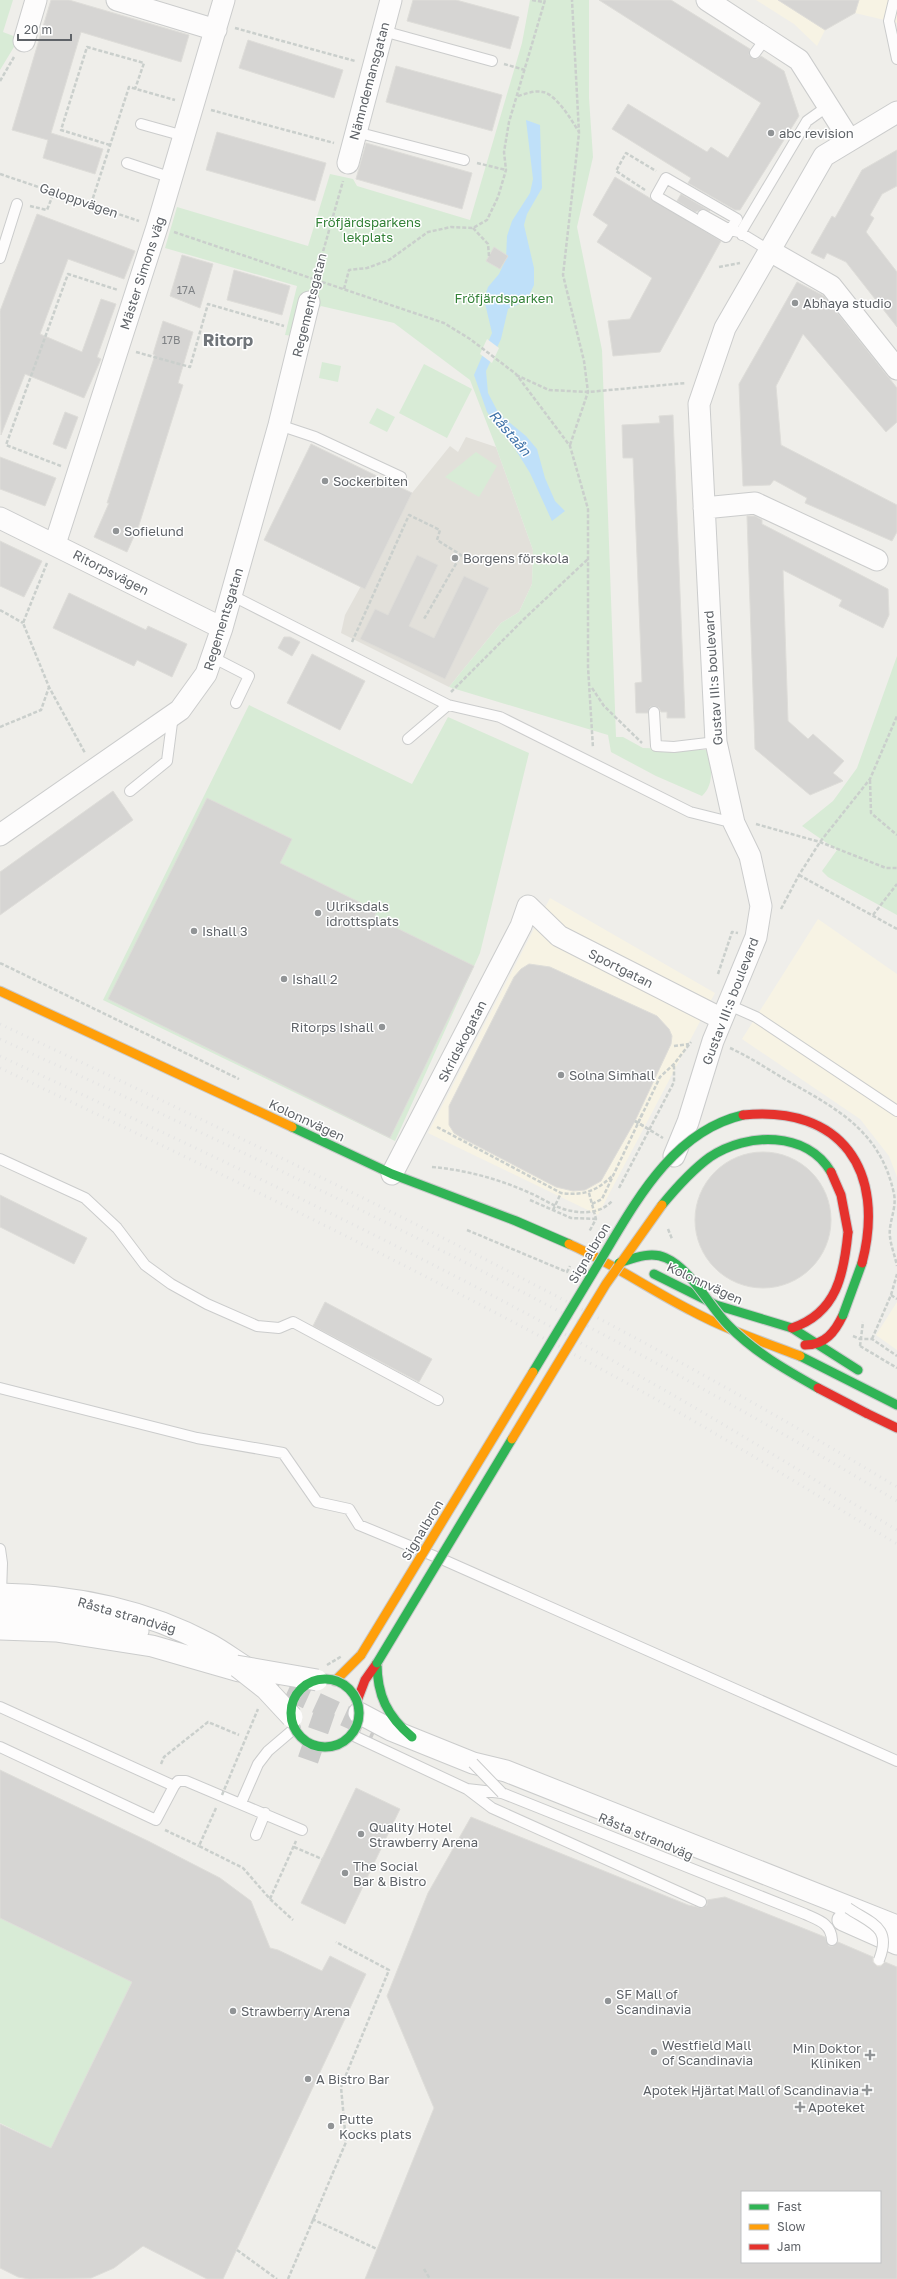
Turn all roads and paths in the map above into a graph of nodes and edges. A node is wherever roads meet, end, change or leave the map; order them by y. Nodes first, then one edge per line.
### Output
1 (36, 0) edge
2 (117, 0) edge
3 (224, 0) edge
4 (391, 0) edge
5 (532, 0) edge
6 (572, 0) edge
7 (707, 0) edge
8 (894, 0) edge
9 (544, 2) dead end
10 (216, 26) junction
11 (383, 31) junction
12 (24, 40) joint
13 (897, 59) edge
14 (492, 61) joint
15 (373, 66) junction
16 (524, 70) dead end
17 (0, 81) edge
18 (135, 89) dead end
19 (517, 96) dead end
20 (193, 105) junction
21 (828, 106) junction
22 (897, 112) edge
23 (141, 124) dead end
24 (579, 133) junction
25 (184, 136) junction
26 (849, 139) junction
27 (110, 145) dead end
28 (352, 148) junction
29 (464, 160) joint
30 (127, 163) dead end
31 (506, 170) dead end
32 (0, 174) edge
33 (172, 178) junction
34 (666, 178) junction
35 (54, 192) junction
36 (656, 196) junction
37 (17, 204) dead end
38 (34, 206) dead end
39 (703, 215) dead end
40 (158, 227) junction
41 (473, 228) dead end
42 (730, 230) junction
43 (742, 235) junction
44 (770, 251) junction
45 (489, 256) dead end
46 (0, 258) edge
47 (740, 263) dead end
48 (719, 267) dead end
49 (315, 279) junction
50 (135, 296) junction
51 (309, 302) joint
52 (302, 331) junction
53 (118, 348) junction
54 (897, 369) edge
55 (516, 374) junction
56 (707, 382) junction
57 (588, 392) junction
58 (279, 425) junction
59 (570, 446) junction
60 (78, 472) junction
61 (401, 477) dead end
62 (704, 508) junction
63 (0, 518) edge
64 (55, 544) junction
65 (588, 559) junction
66 (876, 560) dead end
67 (231, 596) junction
68 (0, 610) edge
69 (424, 619) dead end
70 (23, 623) junction
71 (222, 628) junction
72 (348, 654) junction
73 (212, 657) junction
74 (49, 687) junction
75 (591, 687) junction
76 (236, 703) dead end
77 (445, 704) junction
78 (654, 712) dead end
79 (173, 715) junction
80 (897, 716) edge
81 (0, 727) edge
82 (408, 738) dead end
83 (716, 742) junction
84 (656, 746) junction
85 (596, 766) junction
86 (96, 768) junction
87 (870, 779) junction
88 (130, 791) dead end
89 (734, 823) junction
90 (0, 835) edge
91 (897, 835) edge
92 (820, 842) junction
93 (897, 868) edge
94 (799, 875) junction
95 (897, 884) edge
96 (528, 906) joint
97 (779, 912) dead end
98 (873, 915) junction
99 (897, 929) edge
100 (0, 963) edge
101 (0, 991) edge
102 (725, 1012) junction
103 (690, 1044) dead end
104 (674, 1046) dead end
105 (244, 1081) dead end
106 (897, 1111) edge
107 (642, 1114) dead end
108 (422, 1120) junction
109 (637, 1122) junction
110 (650, 1130) junction
111 (663, 1138) dead end
112 (0, 1159) edge
113 (428, 1166) dead end
114 (615, 1173) junction
115 (392, 1174) junction
116 (618, 1191) dead end
117 (561, 1193) junction
118 (589, 1193) junction
119 (614, 1198) dead end
120 (530, 1200) dead end
121 (592, 1204) junction
122 (555, 1206) junction
123 (601, 1209) junction
124 (553, 1210) junction
125 (594, 1211) junction
126 (604, 1212) dead end
127 (669, 1223) dead end
128 (467, 1230) dead end
129 (673, 1240) dead end
130 (614, 1263) junction
131 (567, 1272) dead end
132 (897, 1274) edge
133 (891, 1295) junction
134 (897, 1299) edge
135 (843, 1315) junction
136 (727, 1328) junction
137 (792, 1328) junction
138 (846, 1335) joint
139 (860, 1339) junction
140 (872, 1339) junction
141 (819, 1344) junction
142 (854, 1344) dead end
143 (860, 1346) junction
144 (897, 1356) edge
145 (856, 1357) dead end
146 (897, 1368) edge
147 (0, 1388) edge
148 (438, 1400) dead end
149 (897, 1405) edge
150 (897, 1428) edge
151 (0, 1549) edge
152 (0, 1600) edge
153 (0, 1628) edge
154 (377, 1663) junction
155 (236, 1666) junction
156 (326, 1680) junction
157 (0, 1706) edge
158 (358, 1707) junction
159 (293, 1723) junction
160 (239, 1735) dead end
161 (352, 1735) junction
162 (402, 1737) junction
163 (0, 1747) edge
164 (164, 1757) dead end
165 (897, 1761) edge
166 (473, 1763) junction
167 (174, 1786) junction
168 (467, 1789) junction
169 (502, 1793) junction
170 (222, 1795) junction
171 (241, 1803) junction
172 (265, 1814) junction
173 (302, 1830) joint
174 (256, 1835) dead end
175 (294, 1847) junction
176 (322, 1859) dead end
177 (270, 1899) junction
178 (701, 1902) dead end
179 (848, 1908) junction
180 (293, 1920) dead end
181 (897, 1926) edge
182 (832, 1940) dead end
183 (336, 1942) dead end
184 (897, 1944) edge
185 (879, 1960) dead end
186 (312, 2219) junction
187 (377, 2249) dead end
188 (237, 2250) dead end
189 (424, 2269) dead end
190 (277, 2279) edge
191 (288, 2279) edge
192 (430, 2279) edge

1 - 12 street
2 - 10 street
3 - 10 street, Mäster Simons väg
4 - 11 street, Nämndemansgatan
5 - 9 path
6 - 24 path
7 - 21 street
8 - 13 lane
10 - 15 path
10 - 20 street, Mäster Simons väg
11 - 14 lane
11 - 15 street, Nämndemansgatan
12 - 17 path
14 - 16 path
15 - 28 street, Nämndemansgatan
18 - 27 path
19 - 24 path
20 - 25 street, Mäster Simons väg
20 - 28 path
21 - 26 street
21 - 43 lane
22 - 26 street, Gustav III:s boulevard
23 - 25 lane
24 - 57 path
25 - 33 street, Mäster Simons väg
26 - 44 street, Gustav III:s boulevard
28 - 29 lane
28 - 49 path, Regementsgatan
29 - 31 path
30 - 33 lane
32 - 35 path, Galoppvägen
33 - 40 street, Mäster Simons väg
34 - 36 lane
34 - 36 path
34 - 42 lane
35 - 38 path
35 - 40 path, Galoppvägen
36 - 42 lane
37 - 46 lane
39 - 42 lane
40 - 49 path, Galoppvägen
40 - 50 street, Mäster Simons väg
41 - 45 path
42 - 43 lane
43 - 44 lane
44 - 54 street
44 - 56 street, Gustav III:s boulevard
47 - 48 path
49 - 51 path, Regementsgatan
49 - 55 path, Galoppvägen
50 - 53 street, Mäster Simons väg
50 - 60 path
51 - 52 street, Regementsgatan
52 - 53 path
52 - 58 street, Regementsgatan
53 - 60 street, Mäster Simons väg
55 - 57 path
55 - 59 path
56 - 57 path
56 - 62 street, Gustav III:s boulevard
57 - 59 path
58 - 61 lane
58 - 67 street, Regementsgatan
59 - 65 path
60 - 64 street, Mäster Simons väg
62 - 66 street
62 - 83 street, Gustav III:s boulevard
63 - 64 street, Ritorpsvägen
64 - 70 path
64 - 71 street, Ritorpsvägen
65 - 75 path
65 - 77 path
67 - 71 street, Regementsgatan
67 - 72 lane
68 - 70 path
69 - 72 path
70 - 74 path
71 - 73 street, Regementsgatan
72 - 77 lane
73 - 76 lane
73 - 79 street, Regementsgatan
74 - 81 path
74 - 86 path
75 - 84 path
75 - 85 path
77 - 82 lane
77 - 85 lane
78 - 84 lane
79 - 86 street, Regementsgatan
79 - 88 lane
80 - 87 path
83 - 84 lane
83 - 89 street, Gustav III:s boulevard
85 - 89 lane
86 - 90 street, Regementsgatan
87 - 91 path
87 - 92 path
89 - 92 path
89 - 102 street, Gustav III:s boulevard
92 - 93 path
92 - 94 path
94 - 97 path
94 - 98 path
95 - 98 path
96 - 102 street, Sportgatan
96 - 108 street, Skridskogatan
98 - 99 path
100 - 105 path
101 - 115 street, Kolonnvägen
102 - 106 lane
102 - 130 street, Gustav III:s boulevard
103 - 104 path
107 - 109 path, bridge
108 - 115 street, Skridskogatan
108 - 117 path
109 - 110 path
109 - 110 path
109 - 111 path, bridge
109 - 114 path
110 - 116 path
112 - 148 lane
113 - 122 path
114 - 118 path
114 - 121 path
115 - 130 street, Kolonnvägen
117 - 118 path
117 - 122 path
118 - 121 path
119 - 123 path
120 - 124 path
121 - 125 path
122 - 124 path
122 - 125 path
123 - 125 path
123 - 126 path
124 - 125 path
127 - 129 path
128 - 131 path
130 - 136 street, Kolonnvägen
130 - 137 street, Kolonnvägen
130 - 137 street, bridge
130 - 150 street, bridge
130 - 154 street, bridge
132 - 133 path
133 - 134 path
133 - 140 path
135 - 138 street
135 - 141 street
135 - 156 street, Signalbron, bridge
136 - 141 street, Kolonnvägen
136 - 149 street, Kolonnvägen
137 - 141 street, Kolonnvägen
138 - 139 path
139 - 140 path
139 - 143 path
140 - 144 path
141 - 145 street, Kolonnvägen
142 - 143 path
143 - 146 path
147 - 165 lane
151 - 152 lane
152 - 153 street, Råsta strandväg
152 - 155 street, Råsta strandväg
154 - 158 street
154 - 162 street
155 - 156 street, Råsta strandväg, bridge
155 - 159 street, Råsta strandväg, bridge
156 - 158 street, bridge
156 - 159 street, bridge
157 - 167 lane
158 - 161 street, bridge
158 - 162 street
159 - 161 street, bridge
159 - 171 lane
160 - 164 path
161 - 168 lane
162 - 166 street, Råsta strandväg
162 - 184 street, Råsta strandväg
163 - 167 lane
166 - 169 lane, bridge
166 - 179 street, Råsta strandväg
167 - 170 lane
168 - 169 lane
168 - 178 lane
169 - 182 lane
170 - 171 lane
170 - 177 path
171 - 172 lane
172 - 173 lane
172 - 174 lane
173 - 175 path
175 - 176 path
175 - 177 path
177 - 180 path
179 - 181 street, Råsta strandväg, bridge
179 - 185 lane, bridge
183 - 186 path
186 - 187 path
186 - 191 path
188 - 190 path
189 - 192 path

